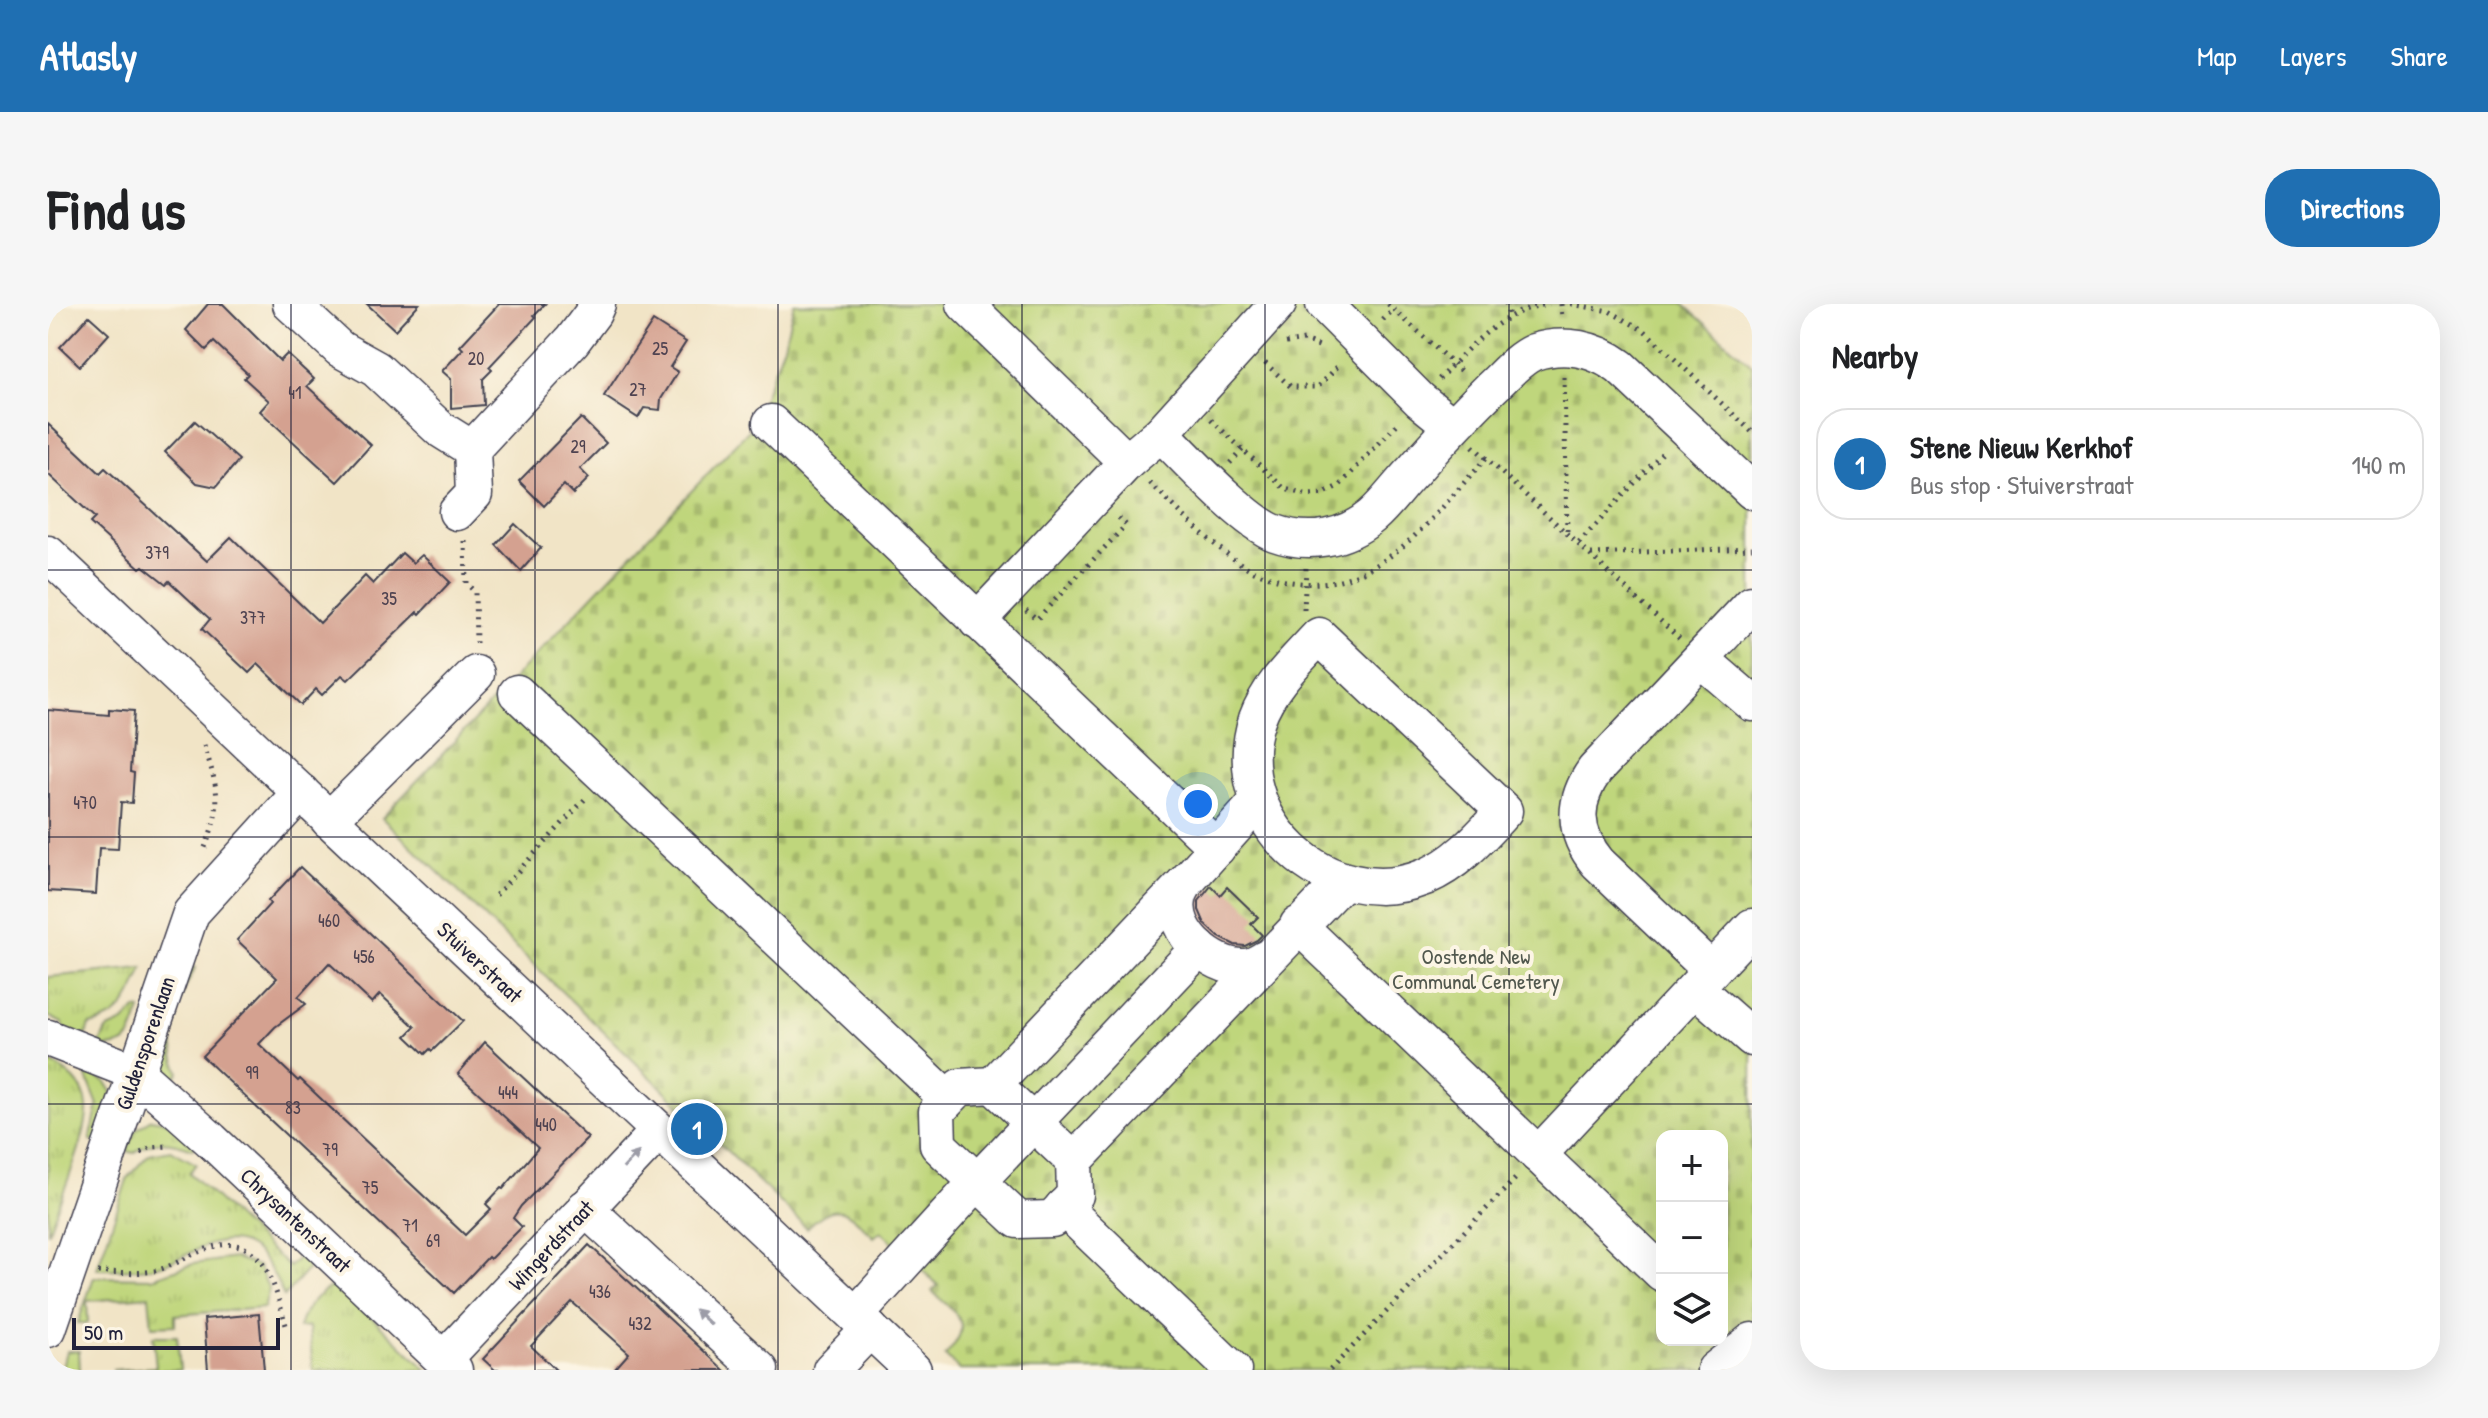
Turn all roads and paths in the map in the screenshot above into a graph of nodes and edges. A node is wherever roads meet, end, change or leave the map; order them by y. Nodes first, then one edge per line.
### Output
1 (291, 304) edge
2 (597, 304) edge
3 (1278, 304) edge
4 (1324, 304) edge
5 (1388, 304) edge
6 (1506, 304) edge
7 (1549, 304) edge
8 (1561, 304) edge
9 (1571, 304) edge
10 (1610, 307) edge
11 (1394, 309) junction
12 (985, 311) edge
13 (1509, 317) junction
14 (1563, 347) junction
15 (1278, 349) dead end
16 (1324, 349) dead end
17 (1345, 354) junction
18 (1271, 356) dead end
19 (1453, 364) junction
20 (1485, 394) junction
21 (1715, 397) junction
22 (1420, 400) junction
23 (1189, 401) junction
24 (771, 423) dead end
25 (1452, 426) junction
26 (1685, 430) junction
27 (1752, 432) edge
28 (1161, 433) junction
29 (472, 449) junction
30 (1127, 462) junction
31 (1752, 491) edge
32 (460, 508) joint
33 (1567, 533) junction
34 (1579, 543) junction
35 (1752, 548) edge
36 (48, 554) edge
37 (1591, 554) junction
38 (1752, 604) edge
39 (977, 621) junction
40 (1702, 660) junction
41 (476, 674) joint
42 (517, 693) dead end
43 (1752, 703) edge
44 (202, 740) dead end
45 (606, 777) junction
46 (301, 792) junction
47 (1259, 804) junction
48 (329, 820) junction
49 (1217, 848) junction
50 (200, 863) dead end
51 (1340, 880) junction
52 (1185, 883) junction
53 (496, 895) dead end
54 (1298, 925) junction
55 (1752, 927) edge
56 (1199, 948) junction
57 (1265, 959) junction
58 (1703, 979) junction
59 (48, 1038) edge
60 (1752, 1038) edge
61 (135, 1072) junction
62 (993, 1085) junction
63 (948, 1099) junction
64 (1033, 1123) junction
65 (659, 1131) junction
66 (1538, 1155) junction
67 (1074, 1161) junction
68 (977, 1182) junction
69 (1063, 1207) junction
70 (585, 1208) junction
71 (1656, 1267) edge
72 (89, 1272) dead end
73 (863, 1322) junction
74 (286, 1325) dead end
75 (48, 1329) edge
76 (1752, 1341) edge
77 (448, 1365) edge
78 (760, 1370) edge
79 (831, 1370) edge
80 (913, 1370) edge
81 (1233, 1370) edge
82 (1330, 1370) edge
83 (1715, 1370) edge

1 - 29 street
2 - 29 street
3 - 23 street
4 - 17 street
5 - 11 path
6 - 13 path
7 - 13 path
8 - 14 path
9 - 10 path
10 - 21 path
11 - 17 path
11 - 19 path
12 - 30 street
13 - 19 path
14 - 20 street
14 - 26 street
14 - 33 path
15 - 16 path
17 - 18 path
17 - 22 street
19 - 20 path
19 - 22 path
20 - 25 street
21 - 26 path
21 - 27 path
22 - 23 path
22 - 25 street
23 - 28 street
24 - 39 street
25 - 28 street
25 - 33 path
26 - 31 street
26 - 34 path
28 - 30 street
29 - 32 street
30 - 39 street
32 - 41 path
33 - 34 path
34 - 37 path
35 - 37 path
36 - 46 street, Stuiverstraat
37 - 40 path
38 - 40 street
39 - 49 street
40 - 43 street
40 - 58 street
41 - 48 street
42 - 45 street
44 - 50 path
45 - 53 path
45 - 63 street
46 - 48 street, Stuiverstraat
46 - 61 street, Guldensporenlaan
47 - 49 street
47 - 51 street
47 - 51 street
48 - 65 street, Stuiverstraat
49 - 52 street
51 - 54 street
52 - 56 street
52 - 62 street
54 - 57 street
54 - 66 street
55 - 58 street
56 - 57 street
56 - 64 street
57 - 67 street
58 - 60 street
58 - 66 street
59 - 61 street
61 - 75 street, Guldensporenlaan
61 - 77 street, Chrysantenstraat
62 - 63 street
62 - 64 street
63 - 68 street
64 - 67 street
64 - 68 street
70 -> 65 street, Wingerdstraat
65 - 73 street, Stuiverstraat
66 - 71 street
66 - 82 path
67 - 69 street
68 - 69 street
68 - 73 street
69 - 81 street
70 - 77 street, Wingerdstraat
78 -> 70 street
72 - 74 path
73 - 79 street
73 - 80 street, Stuiverstraat
76 - 83 street

